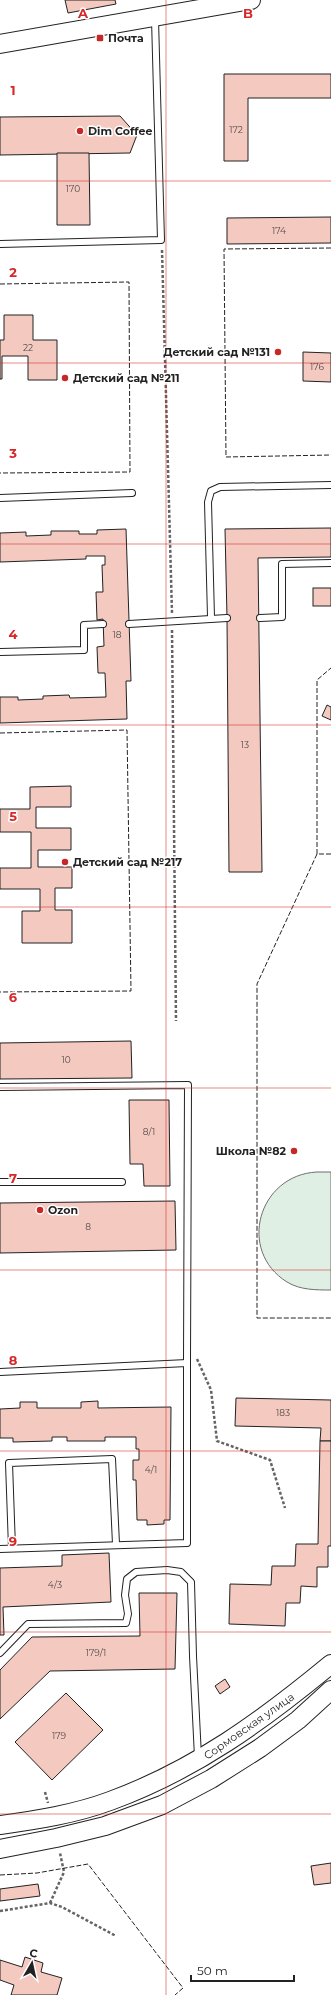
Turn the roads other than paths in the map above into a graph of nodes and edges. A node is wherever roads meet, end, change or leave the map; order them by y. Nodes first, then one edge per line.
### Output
1 (251, 0) edge
2 (155, 16) junction
3 (0, 44) edge
4 (0, 244) edge
5 (331, 485) edge
6 (132, 493) dead end
7 (0, 498) edge
8 (331, 563) edge
9 (212, 617) junction
10 (227, 618) dead end
11 (260, 618) dead end
12 (103, 624) dead end
13 (129, 624) dead end
14 (0, 652) edge
15 (0, 1087) edge
16 (0, 1182) edge
17 (122, 1182) dead end
18 (187, 1363) junction
19 (0, 1372) edge
20 (116, 1544) junction
21 (12, 1548) junction
22 (0, 1549) edge
23 (0, 1653) edge
24 (331, 1664) edge
25 (331, 1690) edge
26 (199, 1761) junction
27 (0, 1825) edge
28 (0, 1849) edge

1 - 2 main road
2 - 3 main road
2 - 4 lane
5 - 9 lane
6 - 7 lane
8 - 11 lane
9 - 10 lane
9 - 13 lane
12 - 14 lane
15 - 18 lane
16 - 17 lane
18 - 19 lane
18 - 20 lane
20 - 21 lane
20 - 21 lane
21 - 22 lane
23 - 26 lane
24 - 26 main road, Сормовская улица
25 - 28 main road, Сормовская улица
26 - 27 main road, Сормовская улица

